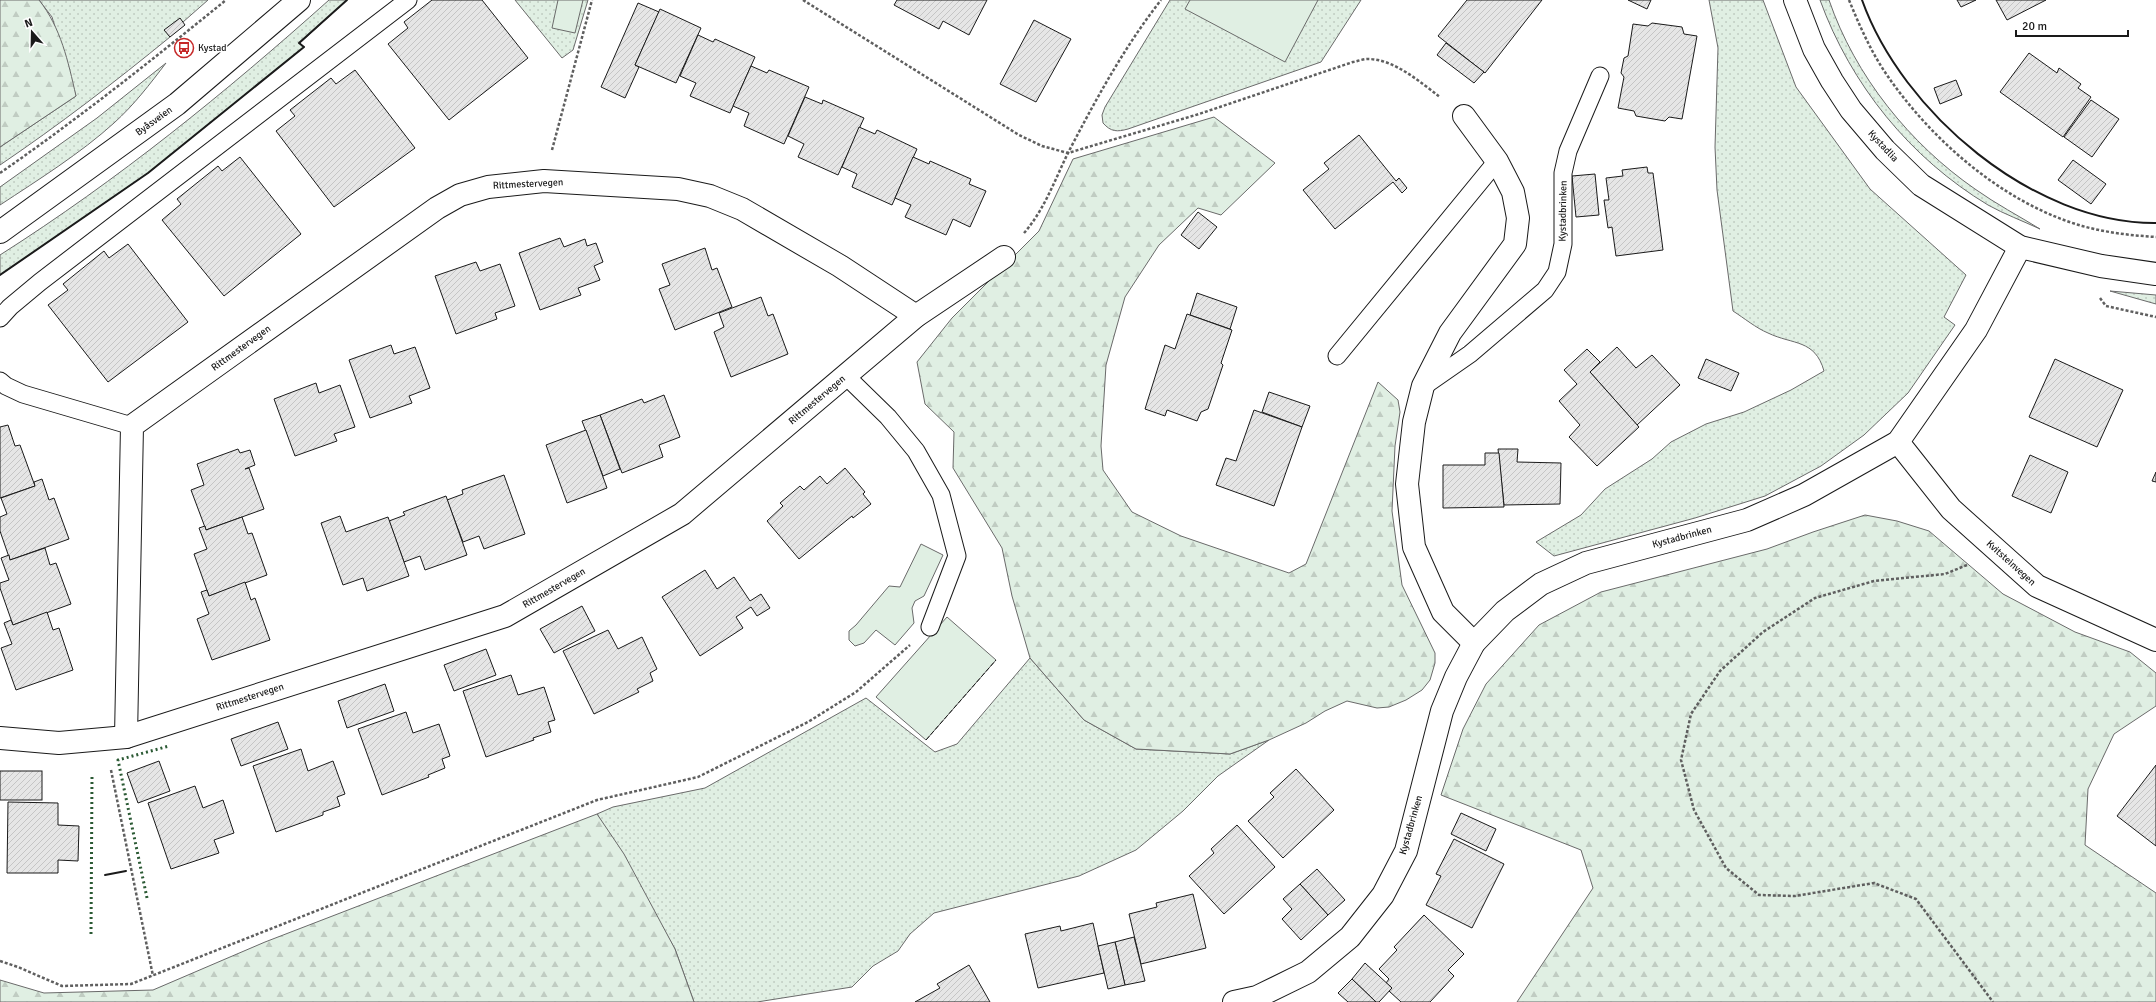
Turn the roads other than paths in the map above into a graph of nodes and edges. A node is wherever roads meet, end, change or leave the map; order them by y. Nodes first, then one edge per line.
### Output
1 (299, 0) edge
2 (408, 0) edge
3 (1795, 0) edge
4 (1600, 76) dead end
5 (1464, 116) road end
6 (1497, 161) junction
7 (0, 232) edge
8 (2020, 248) junction
9 (1004, 256) road end
10 (2156, 274) edge
11 (916, 316) junction
12 (0, 318) edge
13 (1337, 356) dead end
14 (846, 376) junction
15 (0, 381) edge
16 (1424, 386) junction
17 (132, 426) junction
18 (1898, 442) junction
19 (930, 627) road end
20 (2156, 640) edge
21 (1474, 643) junction
22 (126, 737) junction
23 (0, 738) edge
24 (1234, 1002) edge

1 - 7 street, Byåsveien
2 - 12 lane
3 - 8 street, Kystadlia
4 - 16 lane, Kystadbrinken
5 - 6 street
6 - 13 lane
6 - 16 street
8 - 10 street, Kystadlia
8 - 18 street
9 - 11 street, Rittmestervegen
11 - 14 street, Rittmestervegen
11 - 17 street, Rittmestervegen
14 - 19 lane
14 - 22 street, Rittmestervegen
15 - 17 lane
16 - 21 street
17 - 22 street
18 - 20 street, Kvitsteinvegen
18 - 21 street, Kystadbrinken
21 - 24 street, Kystadbrinken
22 - 23 street, Rittmestervegen

